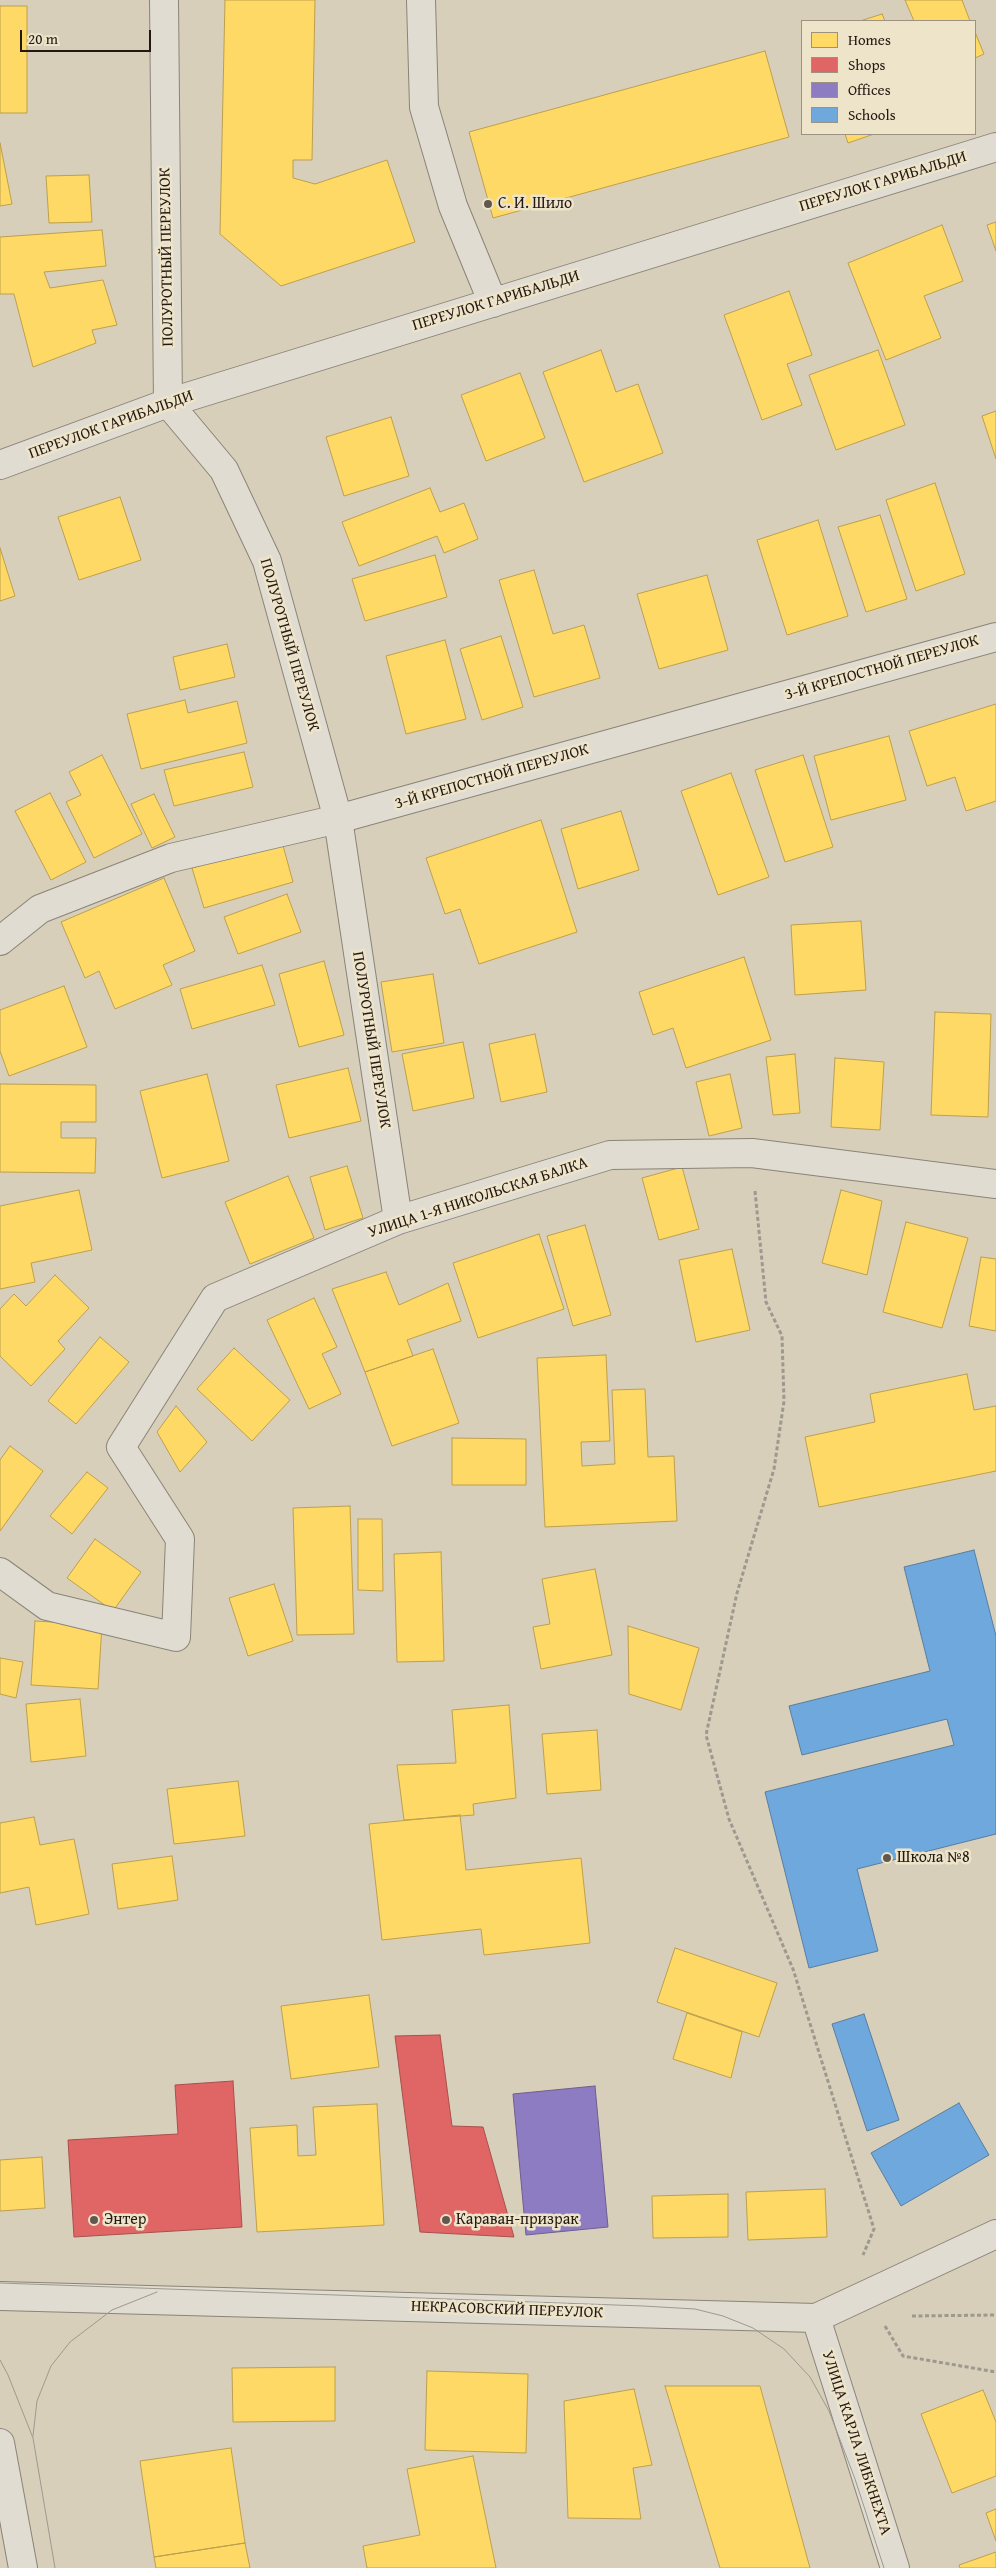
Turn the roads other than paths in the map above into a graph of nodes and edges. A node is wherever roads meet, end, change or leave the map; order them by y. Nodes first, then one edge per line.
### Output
1 (164, 0) edge
2 (421, 0) edge
3 (996, 147) edge
4 (493, 303) junction
5 (168, 403) junction
6 (0, 465) edge
7 (996, 637) edge
8 (338, 820) junction
9 (0, 941) edge
10 (996, 1184) edge
11 (398, 1220) junction
12 (0, 1572) edge
13 (996, 2234) edge
14 (0, 2296) edge
15 (816, 2318) junction
16 (0, 2443) edge
17 (23, 2568) edge
18 (895, 2568) edge

1 - 5 street, ПОЛУРОТНЫЙ ПЕРЕУЛОК
2 - 4 street
3 - 4 street, ПЕРЕУЛОК ГАРИБАЛЬДИ
4 - 5 street, ПЕРЕУЛОК ГАРИБАЛЬДИ
5 - 6 street, ПЕРЕУЛОК ГАРИБАЛЬДИ
5 - 8 street, ПОЛУРОТНЫЙ ПЕРЕУЛОК
7 - 8 street, 3-Й КРЕПОСТНОЙ ПЕРЕУЛОК
8 - 9 street, 3-Й КРЕПОСТНОЙ ПЕРЕУЛОК
8 - 11 street, ПОЛУРОТНЫЙ ПЕРЕУЛОК
10 - 11 street, УЛИЦА 1-Я НИКОЛЬСКАЯ БАЛКА
11 - 12 street, УЛИЦА 1-Я НИКОЛЬСКАЯ БАЛКА
13 - 15 street, НЕКРАСОВСКИЙ ПЕРЕУЛОК
14 - 15 street, НЕКРАСОВСКИЙ ПЕРЕУЛОК
15 - 18 street, УЛИЦА КАРЛА ЛИБКНЕХТА
16 - 17 street

